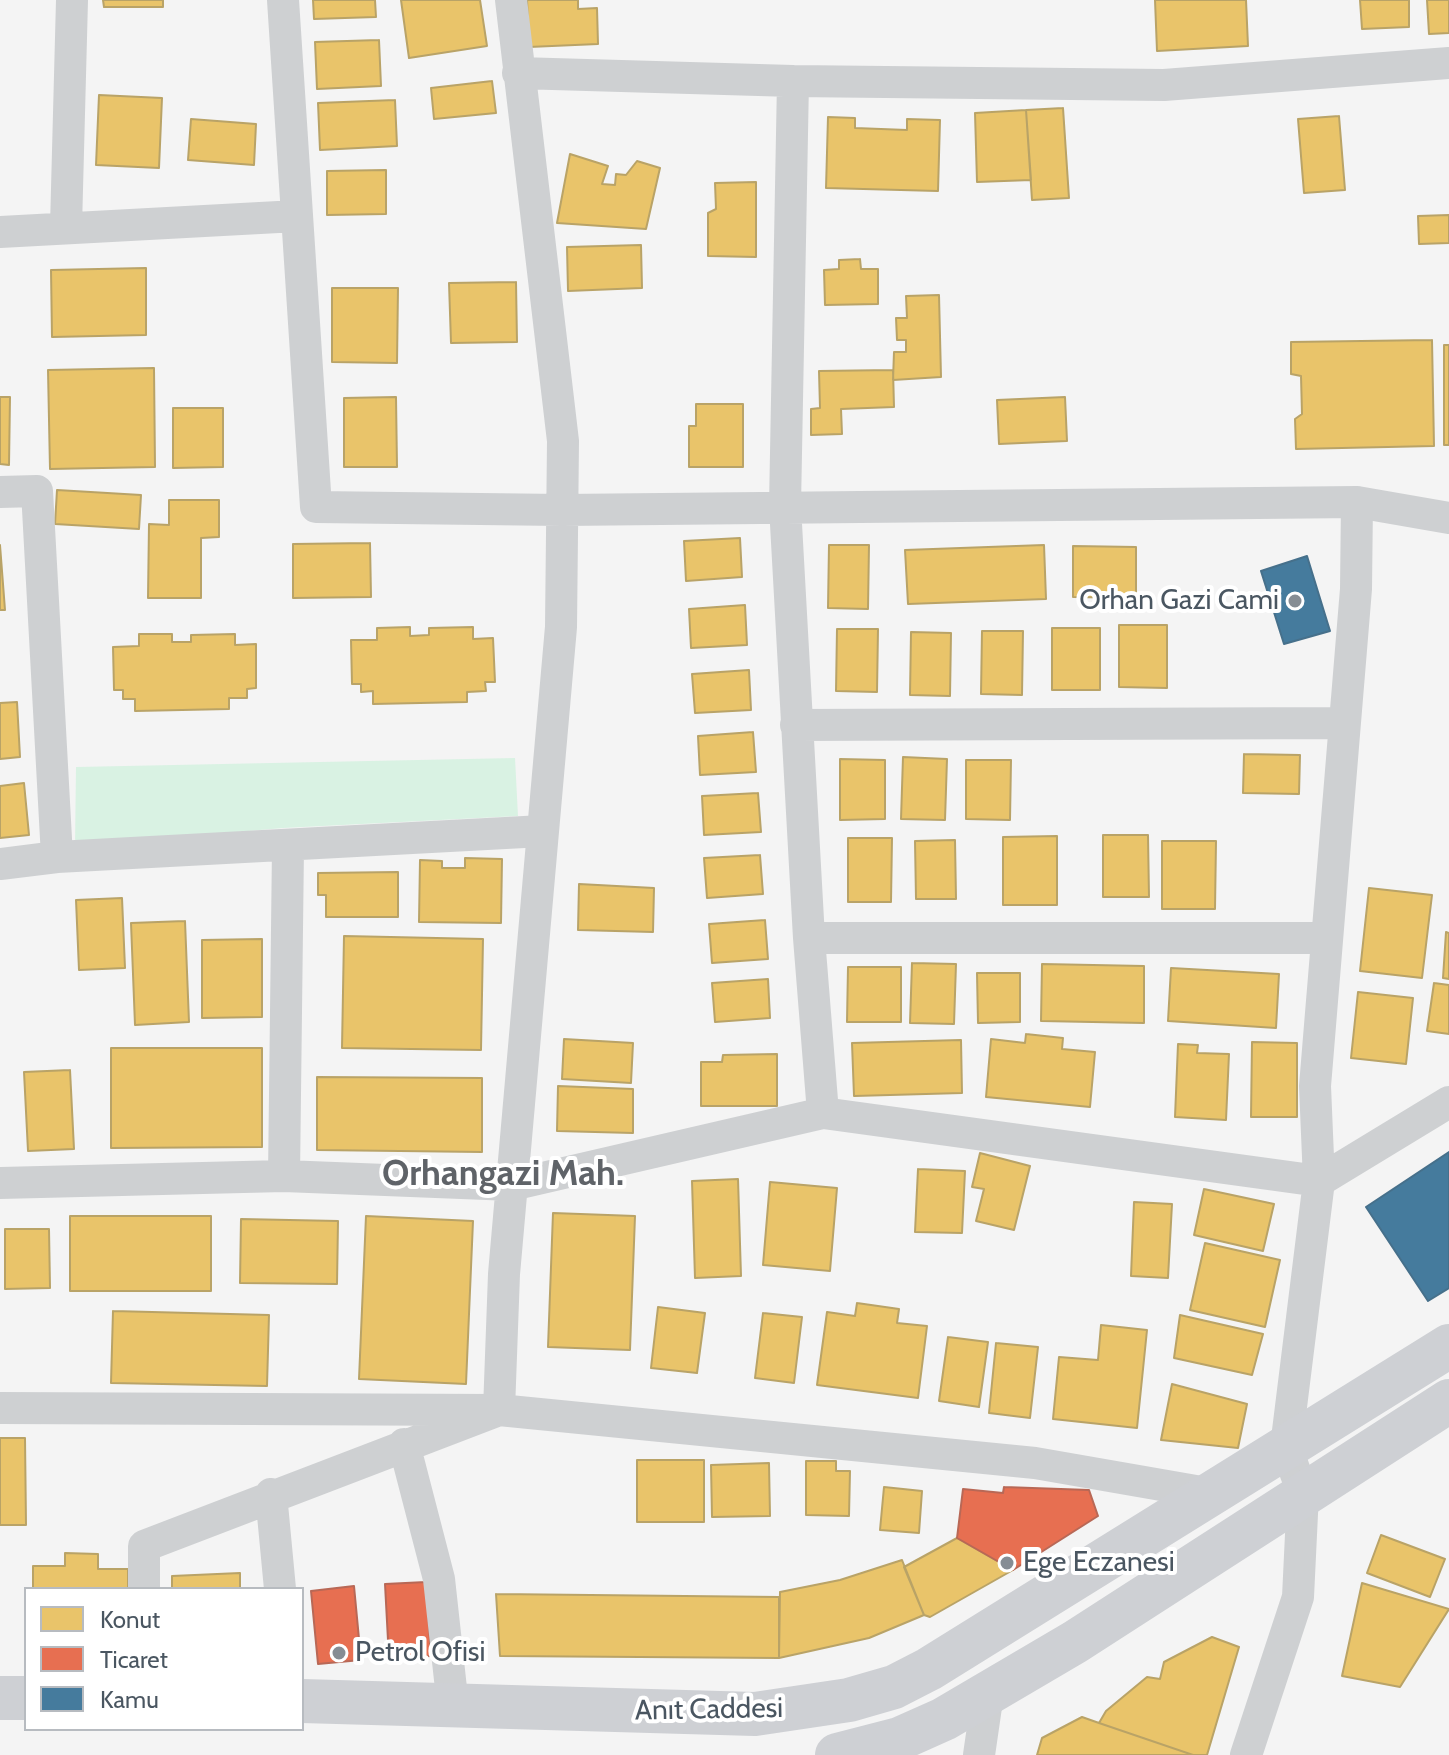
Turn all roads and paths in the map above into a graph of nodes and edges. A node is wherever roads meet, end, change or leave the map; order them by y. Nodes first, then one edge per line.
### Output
1 (72, 0) edge
2 (283, 0) edge
3 (511, 0) edge
4 (1449, 63) edge
5 (518, 73) junction
6 (793, 81) junction
7 (297, 216) junction
8 (66, 227) junction
9 (0, 232) edge
10 (0, 492) edge
11 (1357, 502) junction
12 (785, 506) junction
13 (562, 510) junction
14 (1449, 518) edge
15 (1345, 723) junction
16 (796, 725) junction
17 (543, 831) junction
18 (288, 847) junction
19 (57, 857) junction
20 (0, 864) edge
21 (809, 938) junction
22 (1327, 938) junction
23 (1449, 1102) edge
24 (823, 1113) junction
25 (284, 1176) junction
26 (1319, 1181) junction
27 (0, 1183) edge
28 (512, 1185) junction
29 (1449, 1346) edge
30 (1449, 1401) edge
31 (0, 1408) edge
32 (499, 1410) junction
33 (404, 1444) junction
34 (1286, 1447) junction
35 (1303, 1493) junction
36 (271, 1494) junction
37 (1213, 1494) junction
38 (144, 1587) edge
39 (280, 1587) edge
40 (988, 1693) junction
41 (0, 1698) edge
42 (24, 1698) edge
43 (304, 1701) edge
44 (453, 1707) junction
45 (837, 1755) edge
46 (979, 1755) edge
47 (1246, 1755) edge

1 - 8 street
2 - 7 street
3 - 5 street
4 - 6 street
5 - 6 street
5 - 13 street
6 - 12 street
7 - 8 street
7 - 13 street
8 - 9 street
10 - 19 street
11 - 12 street
11 - 14 street
11 - 15 street
12 - 13 street
12 - 16 street
13 - 17 street
15 - 16 street
15 - 22 street
16 - 21 street
17 - 18 street
17 - 28 street
18 - 19 street
18 - 25 street
19 - 20 street
21 - 22 street
21 - 24 street
22 - 26 street
23 - 26 street
24 - 26 street
24 - 28 street
25 - 27 street
25 - 28 street
26 - 34 street
28 - 32 street
29 - 34 main road, Anıt Caddesi
30 - 35 main road
31 - 32 street
32 - 33 street
32 - 37 street
33 - 36 street
33 - 44 street
34 - 35 street
34 - 37 main road, Anıt Caddesi
35 - 40 main road
35 - 47 street
36 - 38 street
36 - 39 street
37 - 44 main road, Anıt Caddesi
40 - 45 main road
40 - 46 street
41 - 42 main road
43 - 44 main road, Anıt Caddesi

